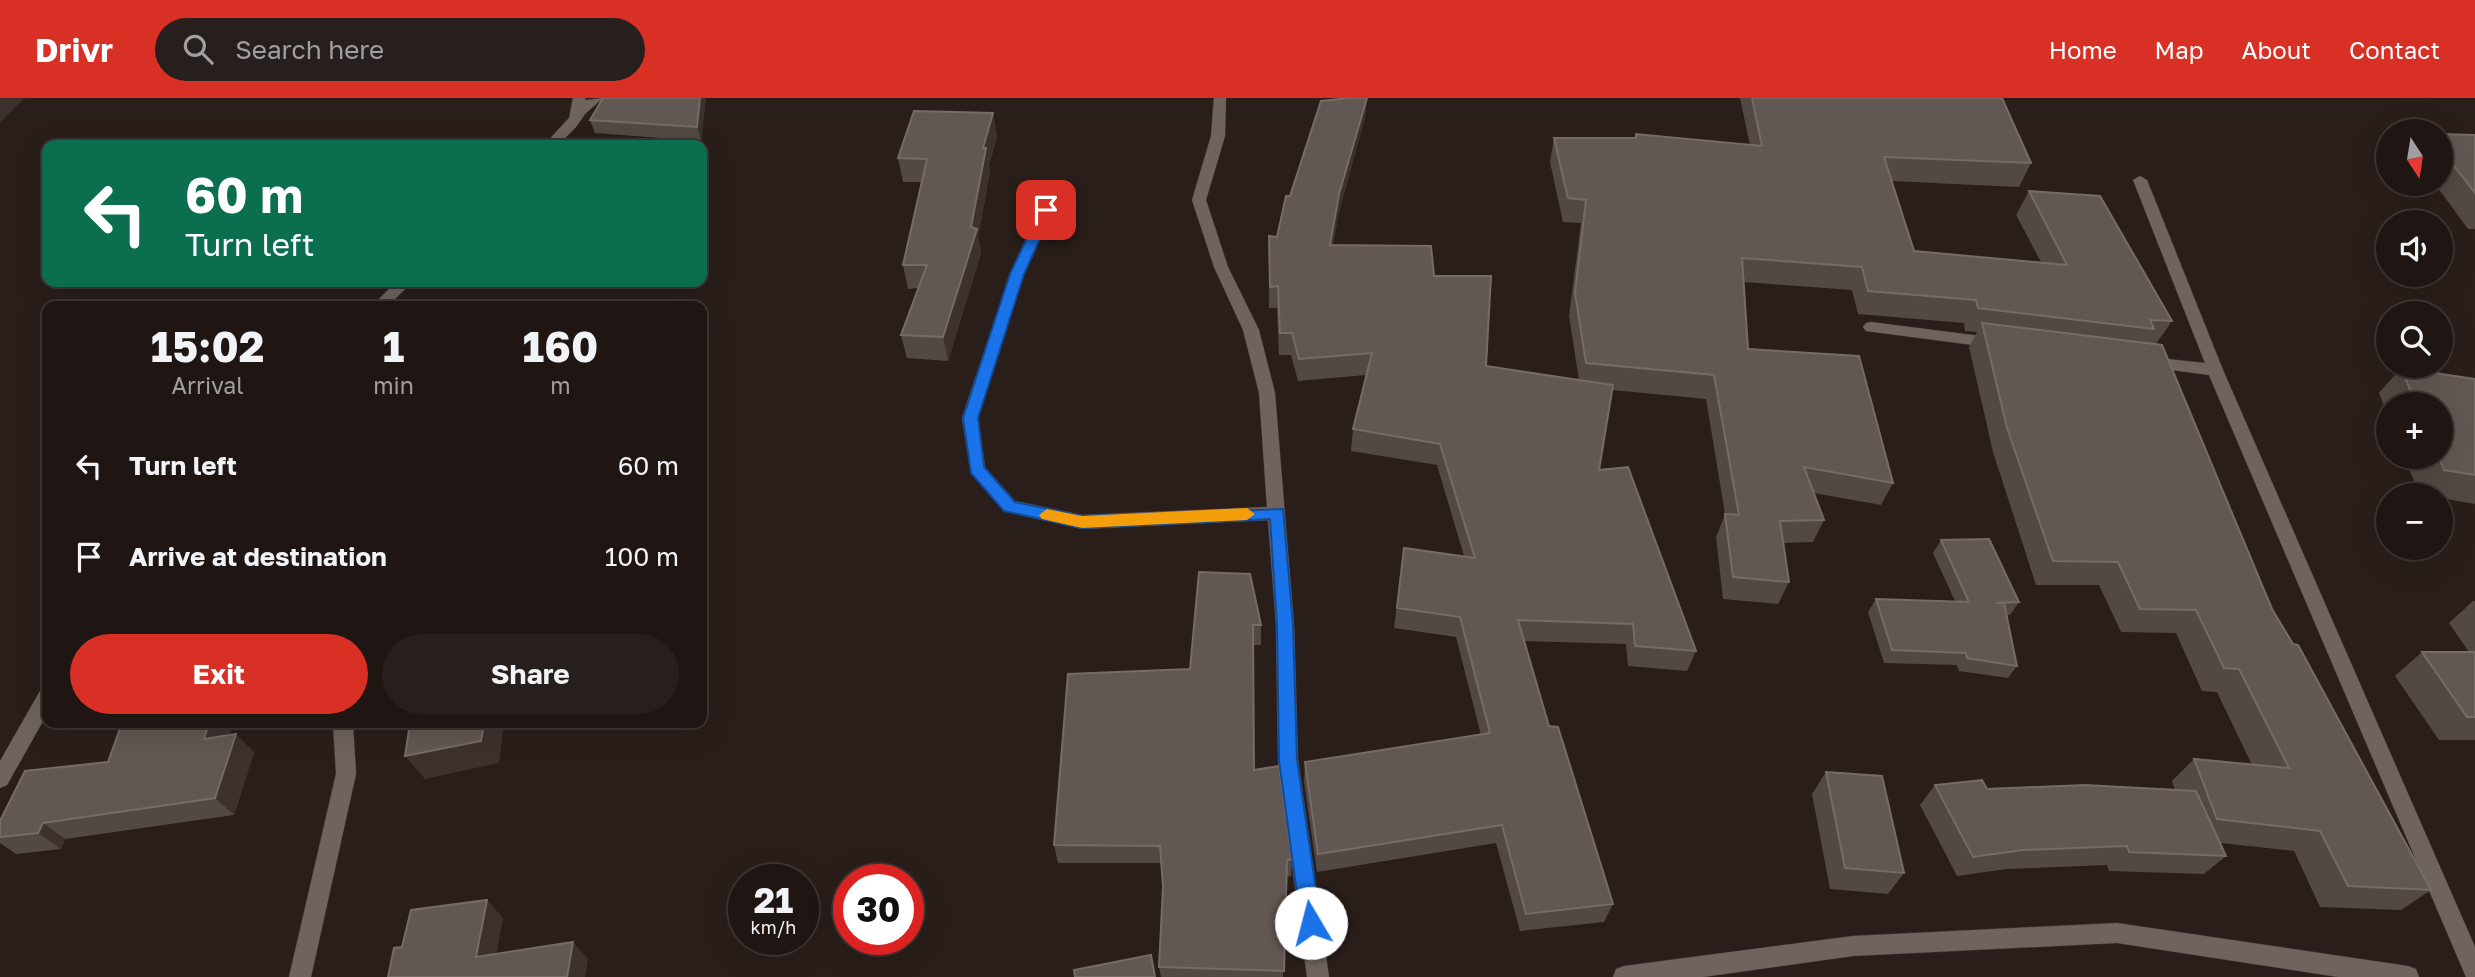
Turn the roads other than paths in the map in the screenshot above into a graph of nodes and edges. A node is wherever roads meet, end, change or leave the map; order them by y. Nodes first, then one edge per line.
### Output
1 (597, 98) edge
2 (1220, 98) edge
3 (580, 105) edge
4 (556, 140) edge
5 (2140, 180) dead end
6 (1046, 210) dead end
7 (400, 287) edge
8 (384, 301) edge
9 (1871, 327) dead end
10 (2009, 344) edge
11 (2132, 360) edge
12 (2215, 370) junction
13 (1277, 513) junction
14 (42, 706) edge
15 (343, 728) edge
16 (0, 779) edge
17 (2475, 972) edge
18 (300, 977) edge
19 (1318, 977) edge
20 (1624, 977) edge
21 (2408, 977) edge

1 - 3 street
2 - 13 street
3 - 4 street
5 - 12 street
6 - 13 street
7 - 8 street
9 - 10 street
11 - 12 street
12 - 17 street
13 - 19 street
14 - 16 street
15 - 18 street
20 - 21 street

